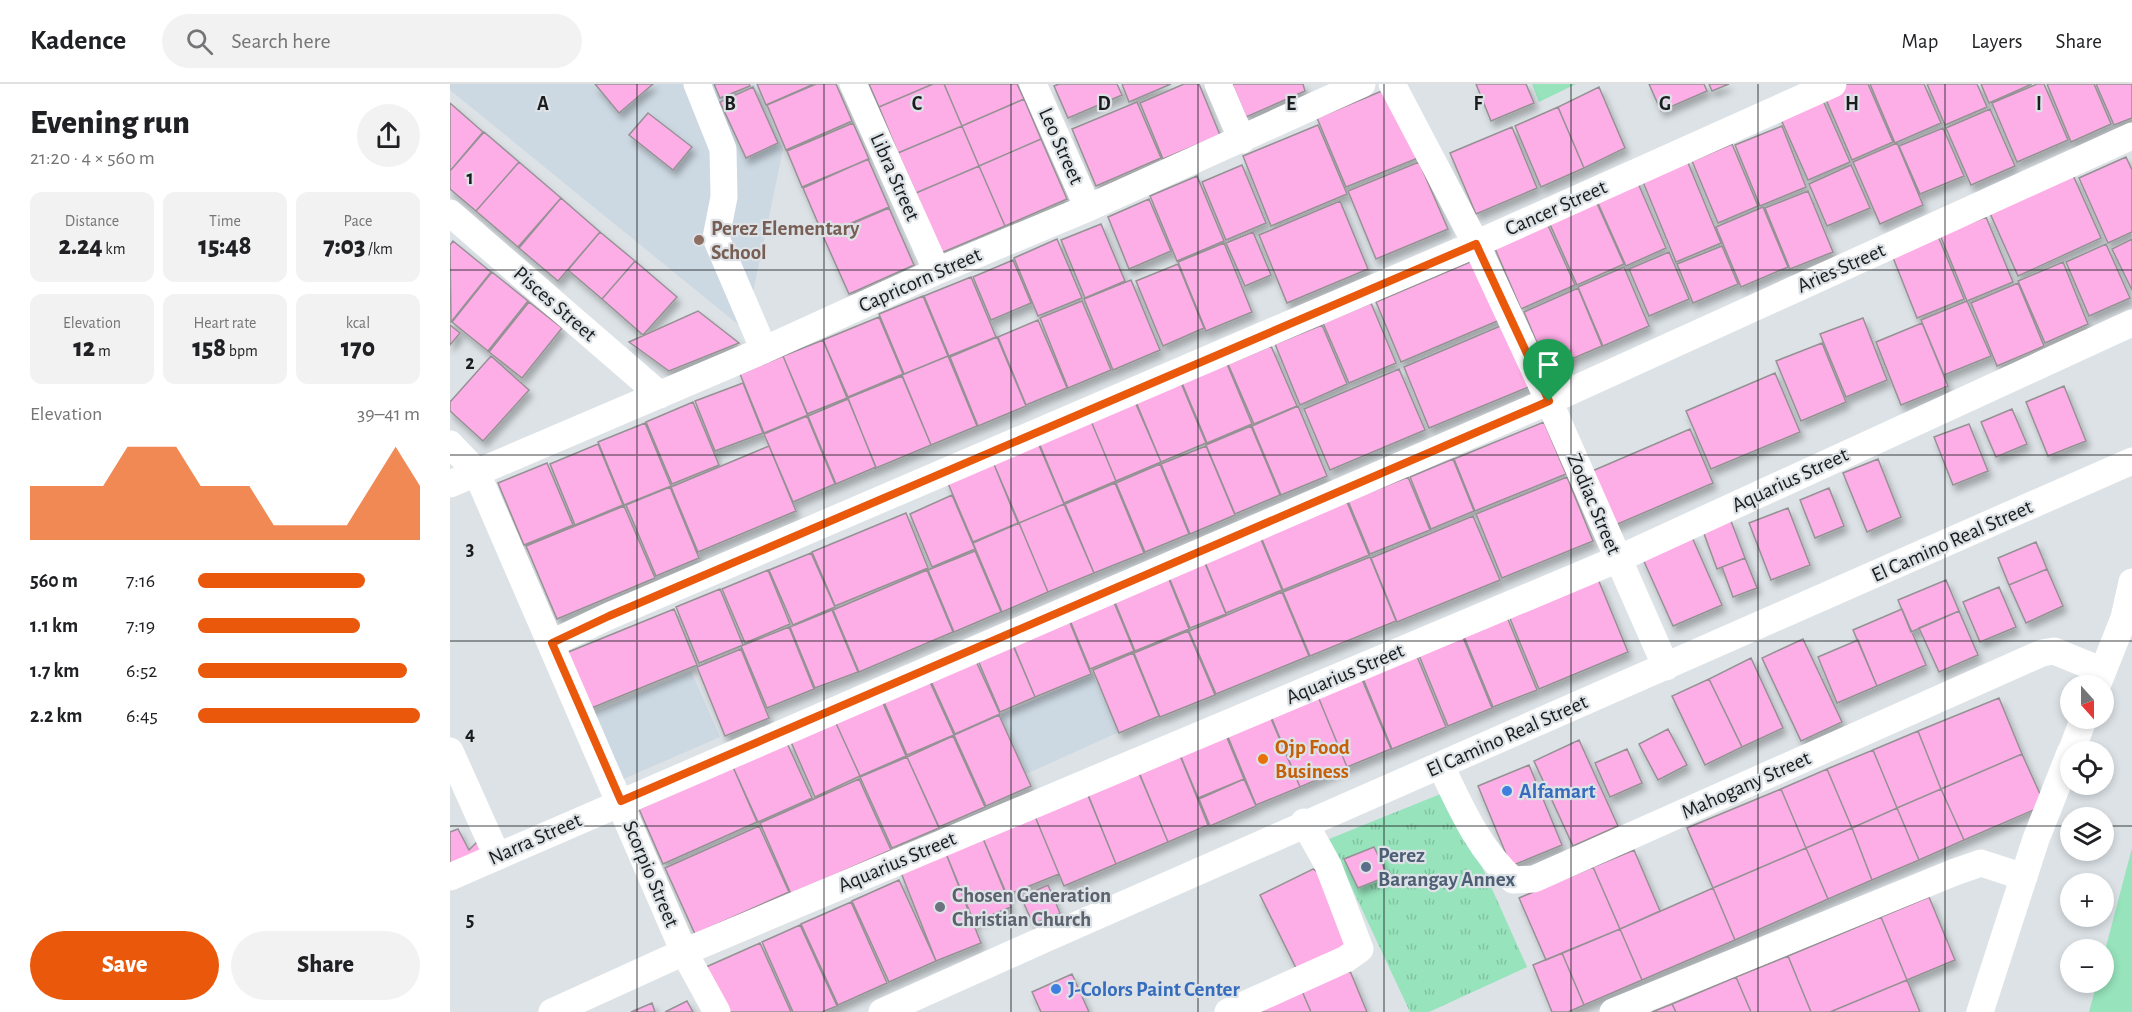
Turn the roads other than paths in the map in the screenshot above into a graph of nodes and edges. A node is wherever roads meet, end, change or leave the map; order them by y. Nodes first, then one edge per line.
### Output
1 (697, 84) edge
2 (853, 84) edge
3 (1033, 84) edge
4 (1218, 84) edge
5 (1362, 84) edge
6 (1392, 84) edge
7 (1833, 84) edge
8 (2132, 136) edge
9 (1242, 140) junction
10 (1088, 208) junction
11 (450, 213) edge
12 (1476, 244) junction
13 (937, 271) junction
14 (2132, 323) edge
15 (764, 350) junction
16 (660, 395) junction
17 (1549, 401) junction
18 (450, 444) edge
19 (2132, 461) edge
20 (476, 471) junction
21 (450, 484) edge
22 (1618, 559) junction
23 (2132, 582) edge
24 (552, 643) junction
25 (1666, 667) junction
26 (2095, 675) edge
27 (2101, 675) edge
28 (450, 752) edge
29 (1441, 766) junction
30 (2060, 779) edge
31 (621, 801) junction
32 (1304, 822) junction
33 (497, 856) junction
34 (450, 877) edge
35 (2024, 877) junction
36 (684, 952) junction
37 (552, 1012) edge
38 (717, 1012) edge
39 (882, 1012) edge
40 (1228, 1012) edge
41 (1614, 1012) edge
42 (1980, 1012) edge

1 - 15 street
2 - 13 street, Libra Street
3 - 10 street, Leo Street
4 - 9 street
5 - 9 street, Capricorn Street
6 - 12 street, Zodiac Street
7 - 12 street, Cancer Street
8 - 17 street, Aries Street
9 - 10 street, Capricorn Street
10 - 13 street, Capricorn Street
11 - 16 street, Pisces Street
12 - 17 street, Zodiac Street
12 - 24 street, Cancer Street
13 - 15 street, Capricorn Street
14 - 22 street, Aquarius Street
15 - 16 street, Capricorn Street
16 - 20 street, Capricorn Street
17 - 22 street, Zodiac Street
17 - 31 street, Aries Street
18 - 20 street, Scorpio Street
19 - 25 street, El Camino Real Street
20 - 21 street, Capricorn Street
20 - 24 street, Scorpio Street
22 - 25 street, Zodiac Street
22 - 36 street, Aquarius Street
23 - 27 street
24 - 31 street, Scorpio Street
25 - 29 street, El Camino Real Street
26 - 29 street, Mahogany Street
28 - 33 street
29 - 32 street, El Camino Real Street
30 - 35 street
31 - 33 street, Narra Street
31 - 36 street, Scorpio Street
32 - 39 street, El Camino Real Street
32 - 40 street
33 - 34 street, Narra Street
35 - 41 street
35 - 42 street
36 - 37 street, Aquarius Street
36 - 38 street, Scorpio Street

